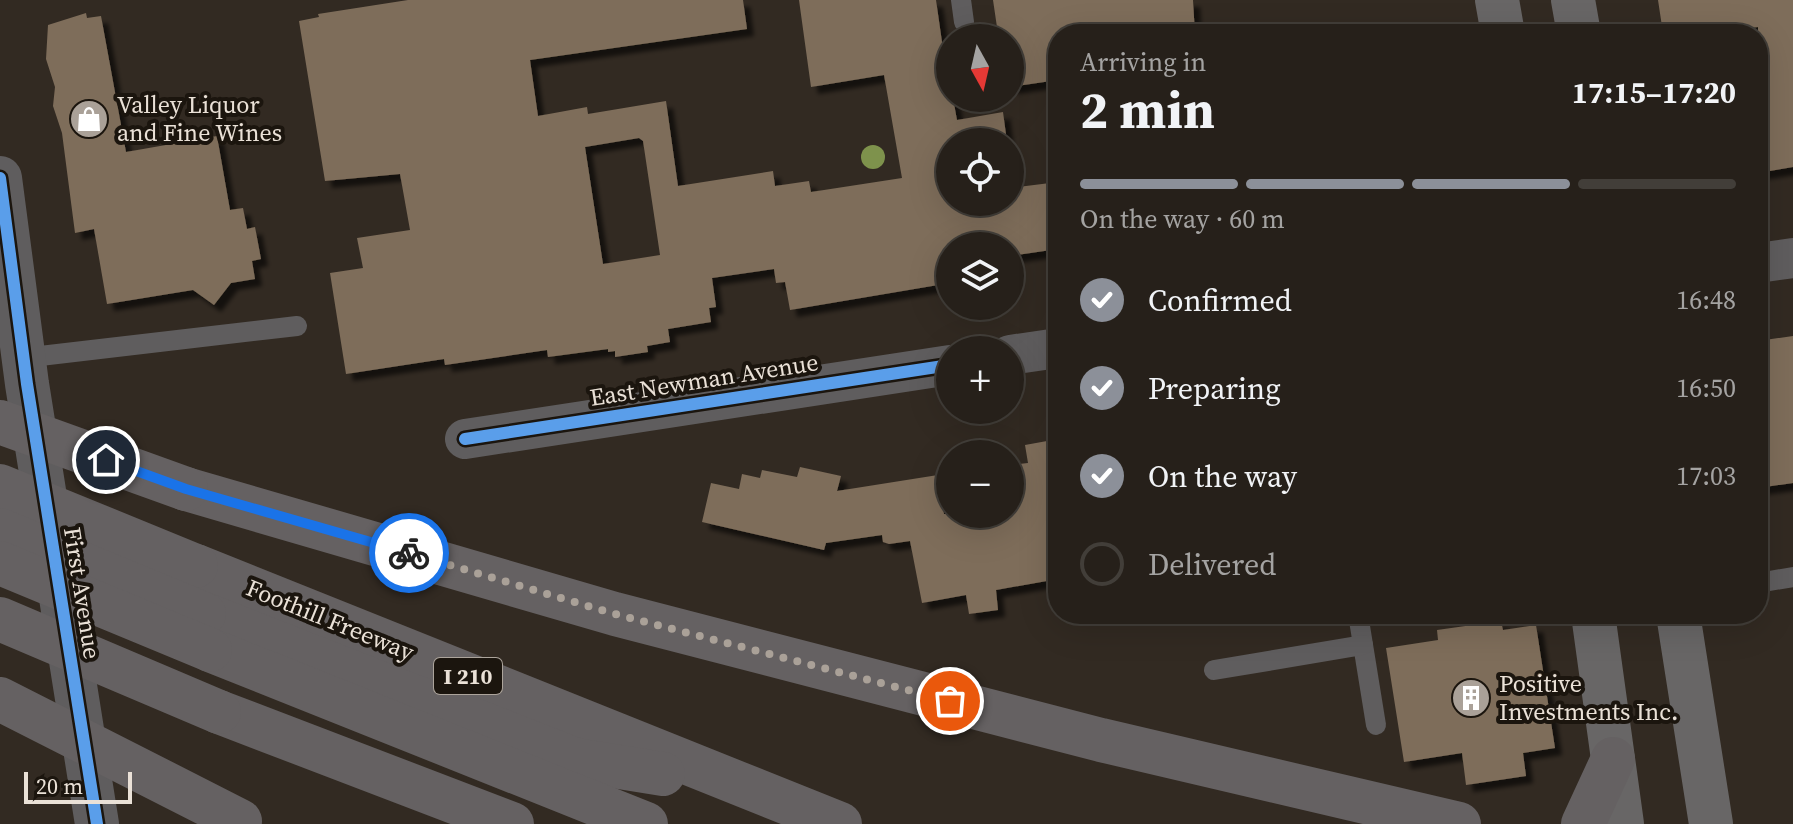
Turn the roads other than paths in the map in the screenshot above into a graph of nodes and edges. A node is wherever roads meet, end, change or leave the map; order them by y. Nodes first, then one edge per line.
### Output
1 (961, 0) edge
2 (1497, 0) edge
3 (1573, 0) edge
4 (964, 22) dead end
5 (1501, 24) edge
6 (1577, 24) edge
7 (0, 178) edge
8 (1793, 258) edge
9 (1768, 262) edge
10 (297, 326) dead end
11 (1048, 349) edge
12 (1024, 353) edge
13 (23, 358) junction
14 (936, 367) edge
15 (0, 422) edge
16 (465, 439) dead end
17 (0, 486) edge
18 (0, 530) edge
19 (0, 563) edge
20 (1793, 577) edge
21 (1768, 581) edge
22 (0, 619) edge
23 (1360, 624) edge
24 (1594, 624) edge
25 (1680, 624) edge
26 (207, 632) junction
27 (1363, 645) junction
28 (1214, 670) dead end
29 (0, 699) edge
30 (1376, 725) dead end
31 (1613, 759) junction
32 (740, 786) junction
33 (243, 822) edge
34 (97, 824) edge
35 (512, 824) edge
36 (646, 824) edge
37 (840, 824) edge
38 (1459, 824) edge
39 (1583, 824) edge
40 (1622, 824) edge
41 (1711, 824) edge

1 - 4 lane
2 - 5 main road
3 - 6 main road
7 - 13 street, First Avenue
8 - 9 street
10 - 13 lane
11 - 12 street
13 - 34 street, First Avenue
14 - 16 street, East Newman Avenue
15 - 38 highway, bridge
17 - 32 highway, Foothill Freeway / I 210, bridge
18 - 26 highway, bridge
19 - 26 highway, bridge
20 - 21 lane
22 - 35 highway, bridge
23 - 27 lane
24 - 31 main road
25 - 41 main road
26 - 32 highway
26 - 36 highway
27 - 28 lane
27 - 30 lane
29 - 33 highway, bridge
31 - 39 highway
31 - 40 main road
32 - 37 highway, Foothill Freeway / I 210

